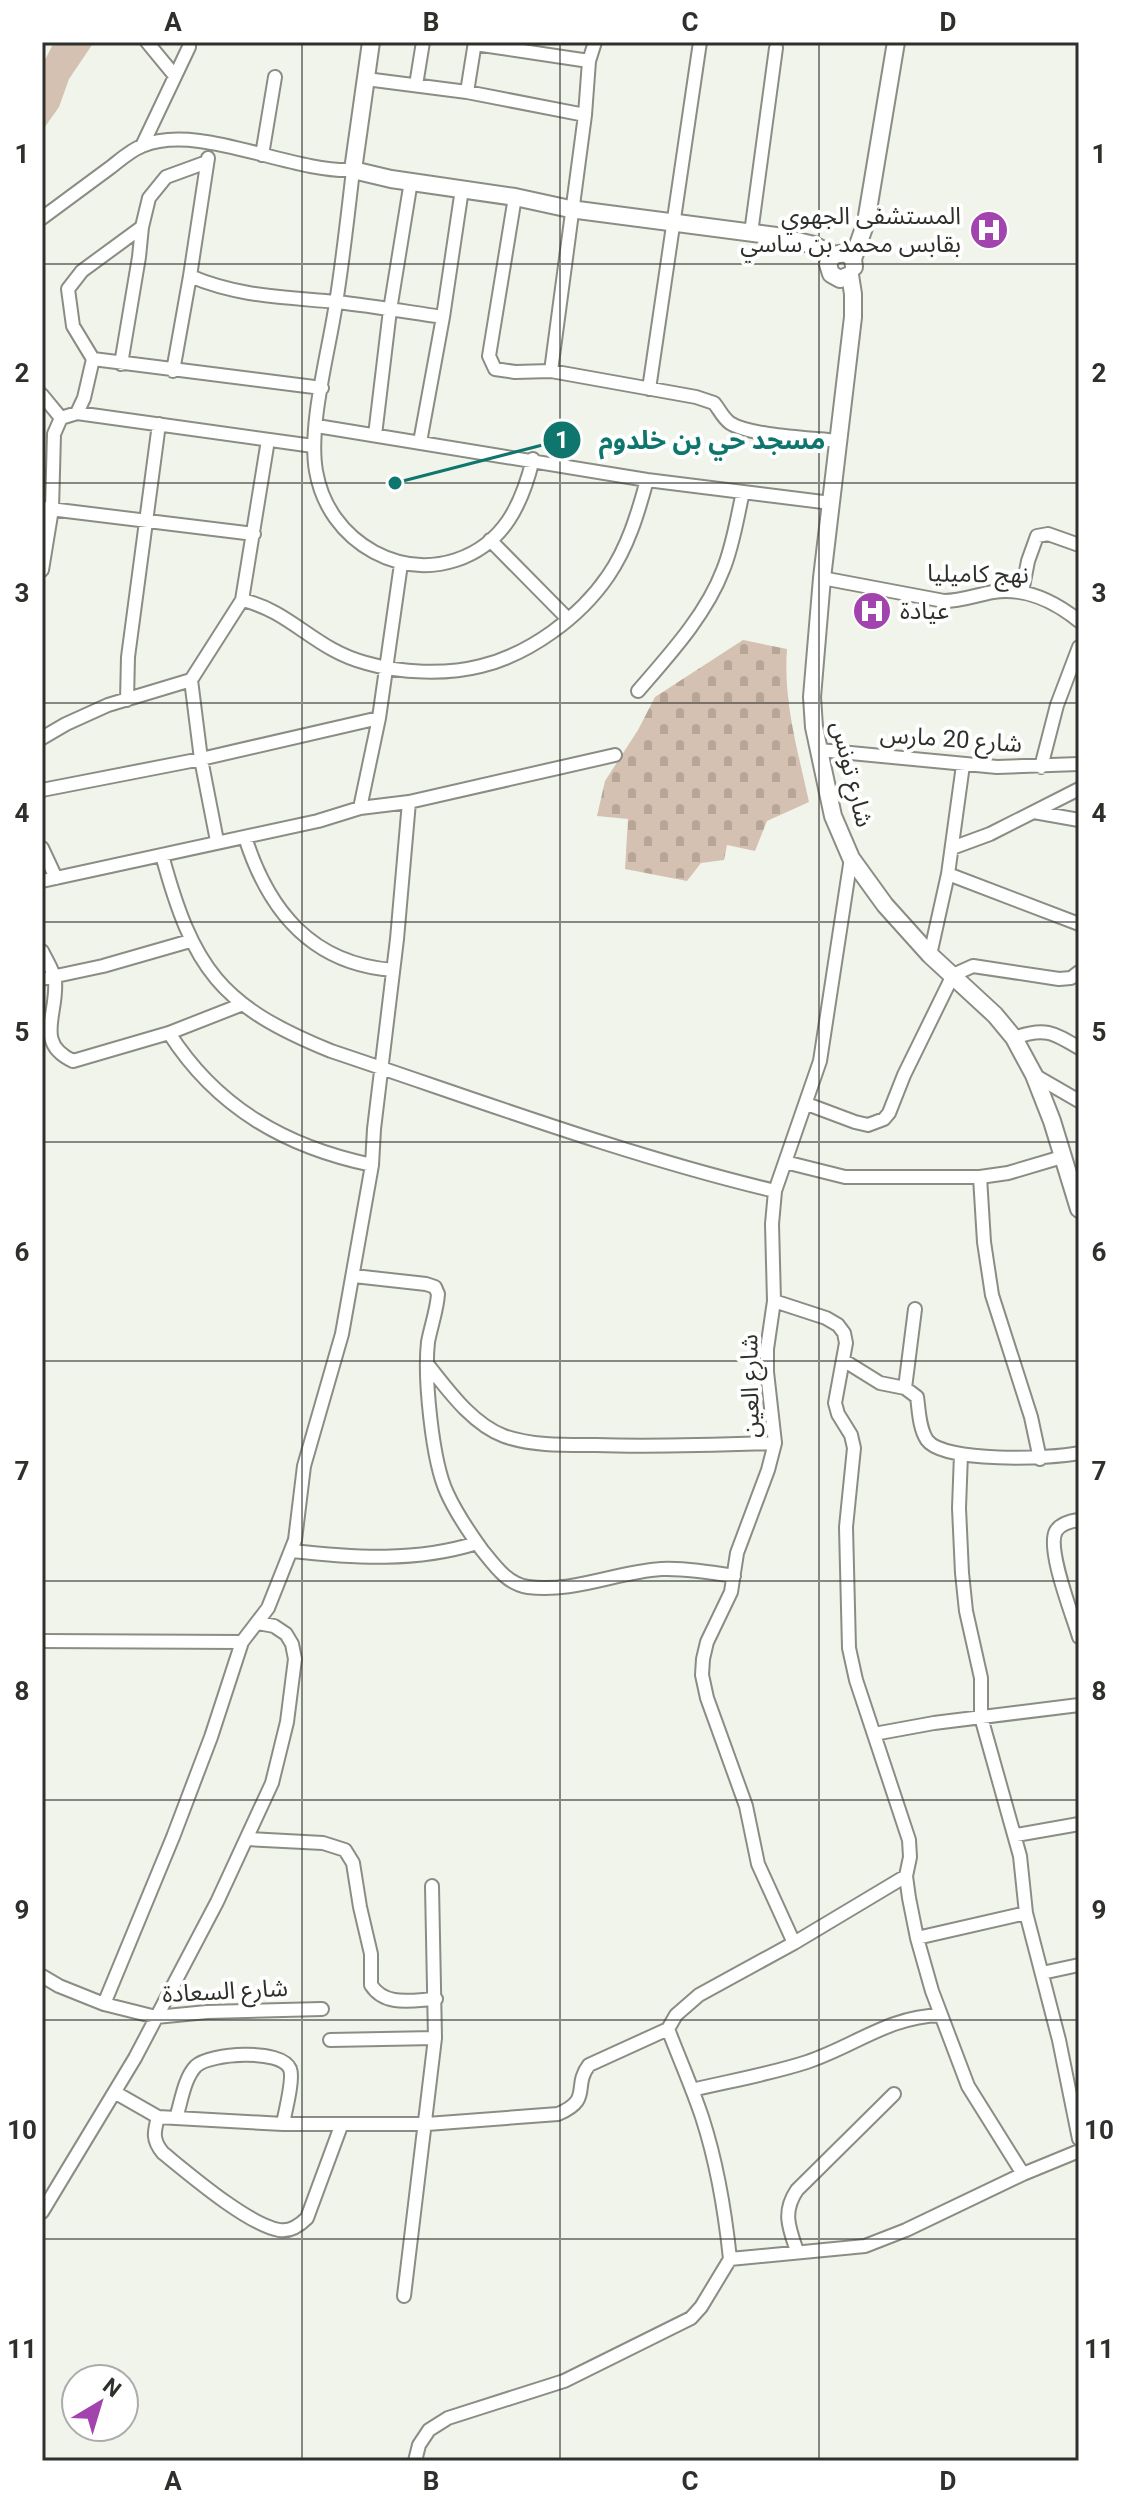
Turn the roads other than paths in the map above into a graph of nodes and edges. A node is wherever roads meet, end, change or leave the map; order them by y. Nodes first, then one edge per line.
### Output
1 (147, 42) edge
2 (371, 42) edge
3 (423, 42) edge
4 (595, 42) edge
5 (700, 42) edge
6 (896, 42) edge
7 (475, 43) edge
8 (189, 47) dead end
9 (776, 48) dead end
10 (589, 61) junction
11 (175, 76) junction
12 (275, 77) dead end
13 (366, 79) junction
14 (416, 85) junction
15 (467, 92) junction
16 (585, 115) junction
17 (210, 143) junction
18 (142, 146) junction
19 (262, 155) junction
20 (207, 162) junction
21 (353, 170) junction
22 (411, 181) junction
23 (462, 189) junction
24 (515, 197) junction
25 (570, 209) junction
26 (42, 218) edge
27 (673, 224) junction
28 (142, 227) junction
29 (751, 233) junction
30 (852, 267) junction
31 (190, 276) junction
32 (336, 302) junction
33 (390, 310) junction
34 (443, 317) junction
35 (93, 359) junction
36 (121, 364) junction
37 (173, 371) junction
38 (551, 371) junction
39 (322, 388) junction
40 (649, 389) junction
41 (42, 395) edge
42 (77, 413) junction
43 (61, 418) junction
44 (159, 424) junction
45 (317, 426) junction
46 (48, 433) edge
47 (375, 435) junction
48 (268, 440) junction
49 (838, 441) junction
50 (420, 442) junction
51 (313, 446) junction
52 (533, 459) junction
53 (647, 480) junction
54 (743, 492) junction
55 (831, 503) junction
56 (47, 508) edge
57 (145, 521) junction
58 (254, 534) junction
59 (490, 540) junction
60 (1079, 545) edge
61 (401, 564) junction
62 (42, 570) edge
63 (822, 578) junction
64 (1022, 592) junction
65 (242, 600) junction
66 (568, 619) junction
67 (1079, 621) edge
68 (1079, 647) edge
69 (385, 667) junction
70 (191, 680) junction
71 (638, 691) dead end
72 (127, 700) junction
73 (379, 718) junction
74 (42, 738) edge
75 (819, 750) junction
76 (615, 755) dead end
77 (201, 759) junction
78 (1079, 764) edge
79 (963, 765) junction
80 (1041, 767) junction
81 (1079, 789) edge
82 (42, 790) edge
83 (409, 802) junction
84 (360, 808) junction
85 (1034, 812) junction
86 (1079, 820) edge
87 (245, 837) junction
88 (217, 841) junction
89 (42, 848) edge
90 (952, 848) junction
91 (162, 855) junction
92 (851, 858) junction
93 (948, 874) junction
94 (56, 878) junction
95 (42, 881) edge
96 (1079, 924) edge
97 (190, 941) junction
98 (42, 951) edge
99 (930, 955) junction
100 (393, 970) junction
101 (1079, 972) edge
102 (953, 975) junction
103 (49, 978) edge
104 (243, 1004) junction
105 (169, 1033) junction
106 (1014, 1038) junction
107 (1079, 1048) edge
108 (381, 1068) junction
109 (1034, 1075) junction
110 (1079, 1101) edge
111 (807, 1104) junction
112 (1062, 1157) junction
113 (785, 1162) junction
114 (372, 1165) junction
115 (980, 1177) junction
116 (775, 1191) junction
117 (1079, 1209) edge
118 (354, 1276) junction
119 (774, 1301) junction
120 (915, 1309) dead end
121 (843, 1360) junction
122 (428, 1365) junction
123 (905, 1388) junction
124 (775, 1443) junction
125 (1079, 1453) edge
126 (961, 1454) junction
127 (1040, 1459) junction
128 (1079, 1520) edge
129 (477, 1543) junction
130 (292, 1551) junction
131 (734, 1576) junction
132 (258, 1623) junction
133 (1079, 1637) edge
134 (42, 1641) edge
135 (242, 1642) junction
136 (1079, 1705) edge
137 (981, 1717) junction
138 (874, 1734) junction
139 (1079, 1824) edge
140 (1016, 1835) junction
141 (247, 1839) junction
142 (906, 1876) junction
143 (432, 1886) dead end
144 (1026, 1913) junction
145 (917, 1938) junction
146 (794, 1943) junction
147 (1079, 1965) edge
148 (1042, 1973) junction
149 (42, 1976) edge
150 (436, 1999) junction
151 (104, 2004) junction
152 (322, 2009) dead end
153 (941, 2015) junction
154 (156, 2017) junction
155 (668, 2029) junction
156 (435, 2038) junction
157 (330, 2040) dead end
158 (692, 2090) junction
159 (116, 2093) junction
160 (894, 2094) dead end
161 (158, 2117) junction
162 (176, 2118) junction
163 (283, 2124) junction
164 (427, 2124) junction
165 (341, 2126) junction
166 (1079, 2139) edge
167 (1079, 2151) edge
168 (1023, 2174) junction
169 (47, 2192) edge
170 (42, 2212) edge
171 (797, 2251) junction
172 (730, 2259) junction
173 (404, 2296) dead end
174 (415, 2461) edge

1 - 11 street
2 - 13 street
3 - 14 street
4 - 10 street
5 - 27 street
6 - 30 street
7 - 10 street
7 - 15 street
8 - 11 street
9 - 29 street
10 - 16 street
11 - 18 street
12 - 19 street
13 - 14 street
13 - 21 street
14 - 15 street
15 - 16 street
16 - 25 street
17 - 18 street
17 - 19 street
17 - 20 street
18 - 26 street
19 - 21 street
20 - 28 street
20 - 31 street
21 - 22 street
21 - 32 street
22 - 23 street
22 - 33 street
23 - 24 street
23 - 34 street
24 - 25 street
24 - 38 street
25 - 27 street
25 - 38 street
27 - 29 street
27 - 40 street
28 - 35 street
28 - 36 street
29 - 30 street
30 - 49 street, شارع تونس
31 - 32 street
31 - 37 street
32 - 33 street
32 - 39 street
33 - 34 street
33 - 47 street
34 - 50 street
35 - 36 street
35 - 42 street
36 - 37 street
37 - 39 street
38 - 40 street
39 - 45 street
40 - 49 street
41 - 43 street
42 - 43 street
42 - 44 street
43 - 46 street
44 - 48 street
44 - 57 street
45 - 47 street
45 - 51 street
46 - 56 street
47 - 50 street
48 - 51 street
48 - 58 street
49 - 55 street, شارع تونس
50 - 52 street
51 - 61 street
52 - 53 street
52 - 59 street
53 - 54 street
53 - 66 street
54 - 55 street
54 - 71 street
55 - 63 street, شارع تونس
56 - 57 street
56 - 62 street
57 - 58 street
57 - 72 street
58 - 65 street
59 - 61 street
59 - 66 street
60 - 64 street
61 - 69 street
63 - 64 street, نهج كاميليا
63 - 75 street, شارع تونس
64 - 67 street, نهج كاميليا
65 - 69 street
65 - 70 street
66 - 69 street
68 - 80 street
69 - 73 street
70 - 72 street
70 - 77 street
72 - 74 street
73 - 77 street
73 - 84 street
75 - 79 street, شارع 20 مارس
75 - 92 street, شارع تونس
76 - 83 street
77 - 82 street
77 - 88 street
78 - 80 street, شارع 20 مارس
79 - 80 street, شارع 20 مارس
79 - 90 street
81 - 85 street
83 - 84 street
83 - 100 street
84 - 87 street
85 - 86 street
85 - 90 street
87 - 88 street
87 - 100 street
88 - 91 street
89 - 94 street
90 - 93 street
91 - 94 street
91 - 97 street
92 - 99 street, شارع تونس
92 - 111 street, شارع العين
93 - 96 street
93 - 99 street
94 - 95 street
97 - 103 street
97 - 104 street
98 - 103 street
99 - 102 street, شارع تونس
100 - 108 street
101 - 102 street
102 - 106 street, شارع تونس
102 - 111 street
103 - 105 street
104 - 105 street
104 - 108 street
105 - 114 street
106 - 107 street
106 - 109 street, شارع تونس
108 - 114 street
108 - 116 street
109 - 110 street
109 - 112 street, شارع تونس
111 - 113 street, شارع العين
112 - 115 street
112 - 117 street, شارع تونس
113 - 115 street
113 - 116 street, شارع العين
114 - 118 street
115 - 127 street
116 - 119 street, شارع العين
118 - 122 street
118 - 130 street
119 - 121 street
119 - 124 street, شارع العين
120 - 123 street
121 - 123 street
121 - 138 street
122 - 124 street
122 - 129 street
123 - 126 street
124 - 131 street, شارع العين
125 - 127 street
126 - 127 street
126 - 137 street
128 - 133 street
129 - 130 street
129 - 131 street
130 - 132 street
131 - 146 street, شارع العين
132 - 135 street
132 - 141 street
134 - 135 street
135 - 151 street
136 - 137 street
137 - 138 street
137 - 140 street
138 - 142 street
139 - 140 street
140 - 144 street
141 - 150 street
141 - 154 street
142 - 145 street
142 - 146 street
143 - 150 street
144 - 145 street
144 - 148 street
145 - 153 street
146 - 155 street
147 - 148 street
148 - 166 street
149 - 151 street, شارع السعادة
150 - 156 street
151 - 154 street, شارع السعادة
152 - 154 street, شارع السعادة
153 - 158 street
153 - 168 street
154 - 159 street
155 - 158 street
155 - 164 street
156 - 157 street
156 - 164 street
158 - 172 street
159 - 161 street
159 - 169 street
160 - 171 street
161 - 162 street
161 - 165 street
162 - 163 street
162 - 163 street
163 - 165 street
164 - 165 street
164 - 173 street
167 - 168 street
168 - 171 street
169 - 170 street
171 - 172 street
172 - 174 street

